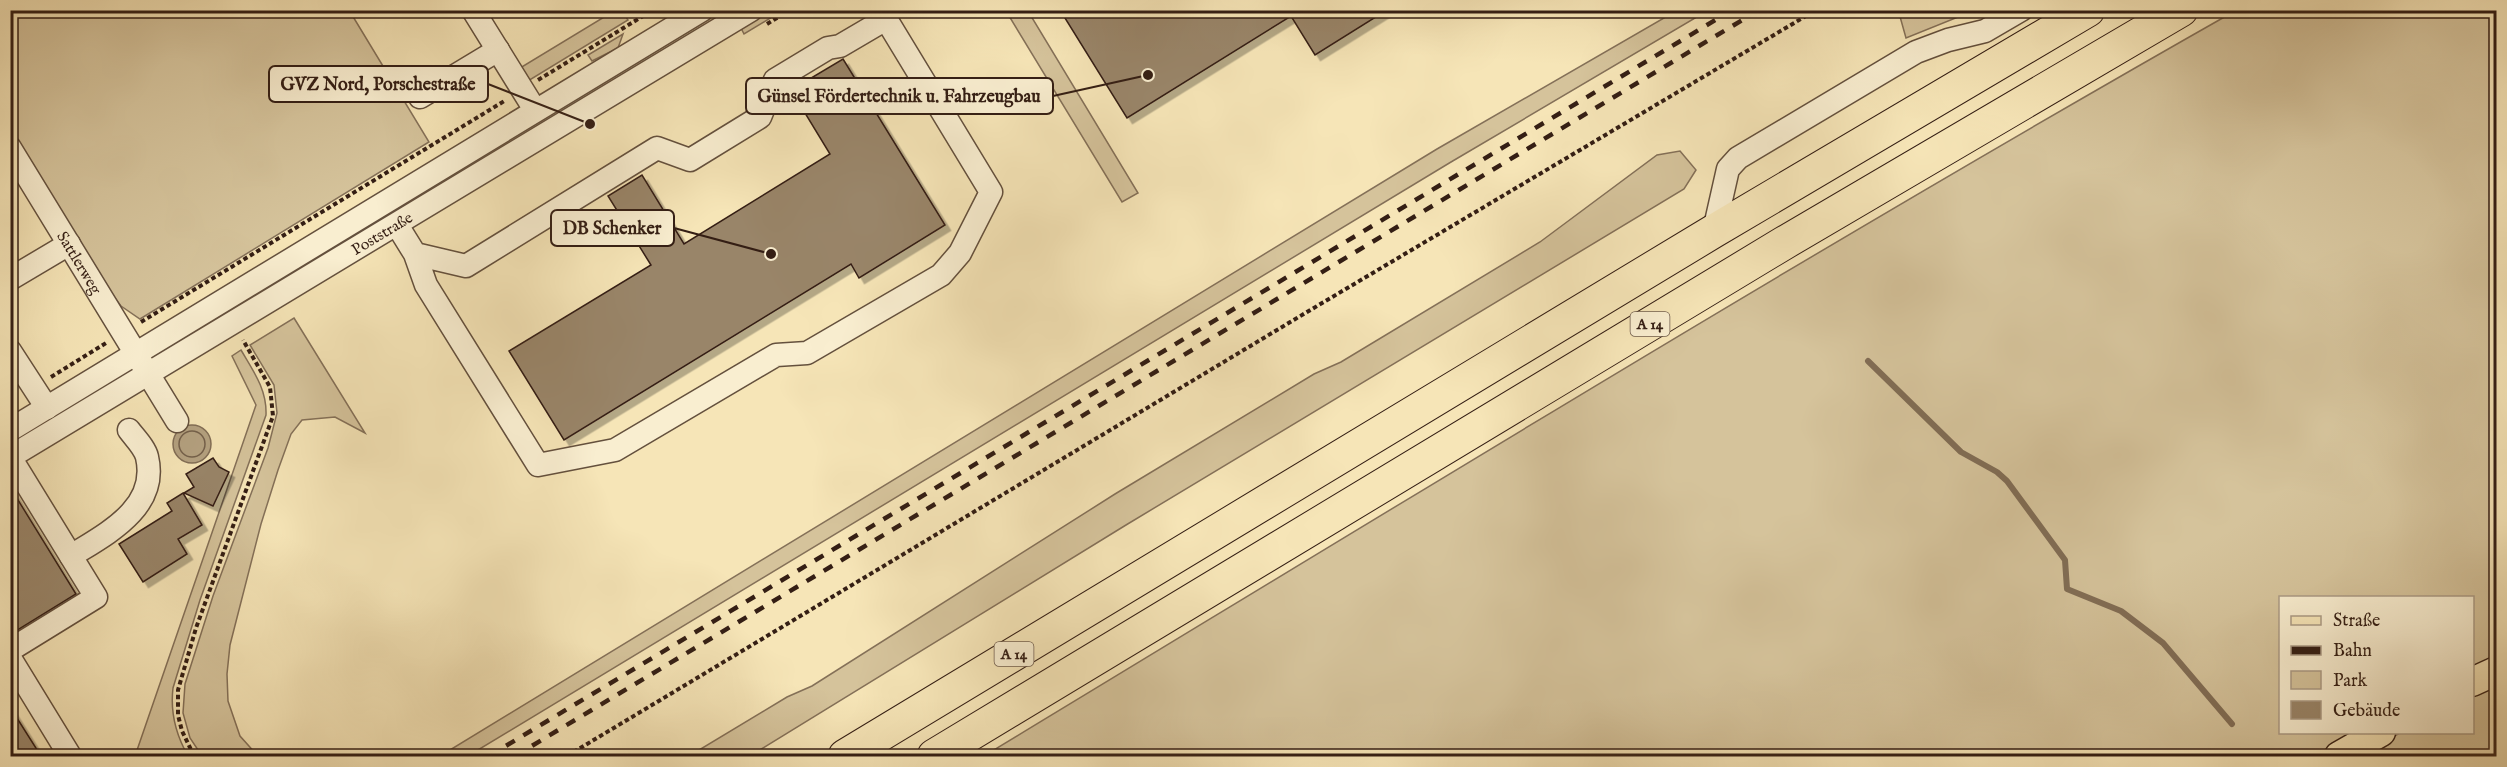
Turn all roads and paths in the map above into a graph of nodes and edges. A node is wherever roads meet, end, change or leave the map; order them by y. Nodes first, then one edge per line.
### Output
1 (473, 10) edge
2 (652, 10) edge
3 (702, 10) edge
4 (751, 10) edge
5 (805, 10) edge
6 (846, 10) edge
7 (1816, 10) edge
8 (2021, 10) edge
9 (2088, 10) edge
10 (2181, 10) edge
11 (498, 50) junction
12 (522, 90) junction
13 (420, 97) dead end
14 (535, 110) junction
15 (10, 147) edge
16 (397, 225) junction
17 (1714, 231) junction
18 (69, 244) junction
19 (415, 254) junction
20 (10, 279) edge
21 (206, 282) dead end
22 (232, 324) junction
23 (10, 351) edge
24 (137, 353) junction
25 (150, 374) junction
26 (47, 408) junction
27 (177, 421) dead end
28 (10, 430) edge
29 (129, 430) dead end
30 (10, 457) edge
31 (71, 556) junction
32 (10, 650) edge
33 (10, 658) edge
34 (2496, 671) edge
35 (2474, 681) edge
36 (2378, 734) edge
37 (70, 756) edge
38 (194, 756) edge
39 (567, 756) edge
40 (845, 756) edge
41 (934, 756) edge
42 (2339, 756) edge

1 - 11 street
2 - 12 path
3 - 14 street, Poststraße
4 - 16 street, Poststraße
5 - 6 path
7 - 39 path
8 - 17 street
9 - 17 highway, A 14
10 - 41 highway, A 14
11 - 12 street
11 - 13 street
12 - 14 street
12 - 21 path
14 - 24 street, Poststraße
15 - 18 street, Sattlerweg
16 - 19 street
16 - 22 street, Poststraße
17 - 40 highway, A 14
18 - 20 street
18 - 24 street, Sattlerweg
19 - 19 street
22 - 25 street, Poststraße
22 - 38 path
23 - 26 street
24 - 25 street, Sattlerweg
24 - 26 street, Poststraße
25 - 27 street, Sattlerweg
25 - 30 street, Poststraße
26 - 28 street, Poststraße
29 - 31 street
30 - 31 street
31 - 32 street
33 - 37 street
34 - 35 main road
36 - 42 main road

